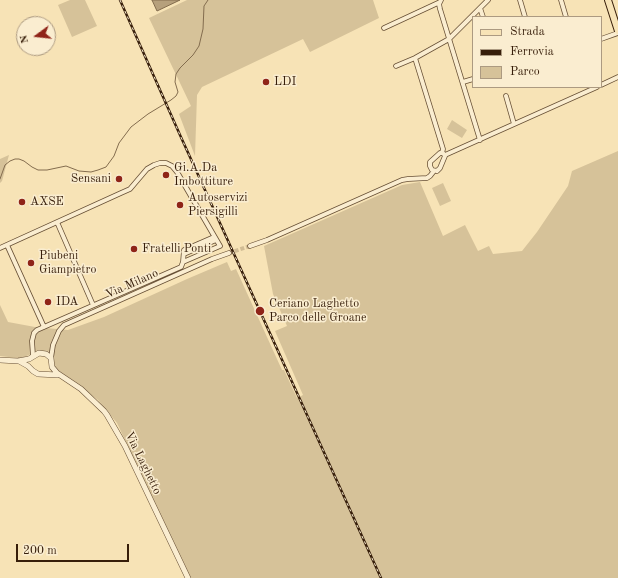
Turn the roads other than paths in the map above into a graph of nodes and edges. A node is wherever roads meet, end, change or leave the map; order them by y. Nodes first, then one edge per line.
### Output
1 (488, 0) edge
2 (520, 0) edge
3 (561, 0) edge
4 (608, 0) edge
5 (440, 1) edge
6 (480, 8) junction
7 (483, 16) edge
8 (525, 16) edge
9 (566, 16) edge
10 (384, 28) dead end
11 (618, 32) edge
12 (449, 39) junction
13 (602, 39) edge
14 (415, 58) junction
15 (396, 66) dead end
16 (618, 78) edge
17 (472, 79) edge
18 (462, 82) junction
19 (602, 85) edge
20 (595, 88) edge
21 (506, 96) dead end
22 (514, 124) junction
23 (480, 140) junction
24 (444, 154) junction
25 (434, 171) junction
26 (57, 222) junction
27 (215, 238) junction
28 (7, 245) junction
29 (250, 246) tunnel mouth
30 (0, 248) edge
31 (229, 253) tunnel mouth
32 (183, 262) junction
33 (93, 305) junction
34 (44, 327) junction
35 (33, 345) junction
36 (53, 345) junction
37 (42, 353) junction
38 (33, 356) junction
39 (0, 360) edge
40 (51, 360) junction
41 (18, 361) junction
42 (31, 369) junction
43 (44, 374) junction
44 (58, 374) junction
45 (188, 578) edge

1 - 6 street
2 - 8 street
3 - 9 street
4 - 11 main road
5 - 10 street
5 - 12 street
6 - 7 street
6 - 12 street
11 - 13 street
12 - 14 street
12 - 18 street
14 - 15 street
14 - 24 street
16 - 19 street
17 - 18 street
18 - 23 street
20 - 22 street
21 - 22 street
22 - 23 street
23 - 24 street
24 - 25 street
24 - 25 street
25 - 29 street
26 - 27 street
26 - 28 street
26 - 33 street
27 - 32 street
27 - 32 street
28 - 30 street
28 - 34 street
31 - 36 street, Via Milano
32 - 33 street
33 - 34 street
34 - 35 street
35 - 37 street
35 - 38 street
36 - 37 street, Via Milano
36 - 40 street, Via Milano
37 - 38 street
37 - 40 street
38 - 41 street
38 - 42 street
39 - 41 street
40 - 43 street
40 - 44 street
41 - 42 street
42 - 43 street
43 - 44 street
44 - 45 street, Via Laghetto

